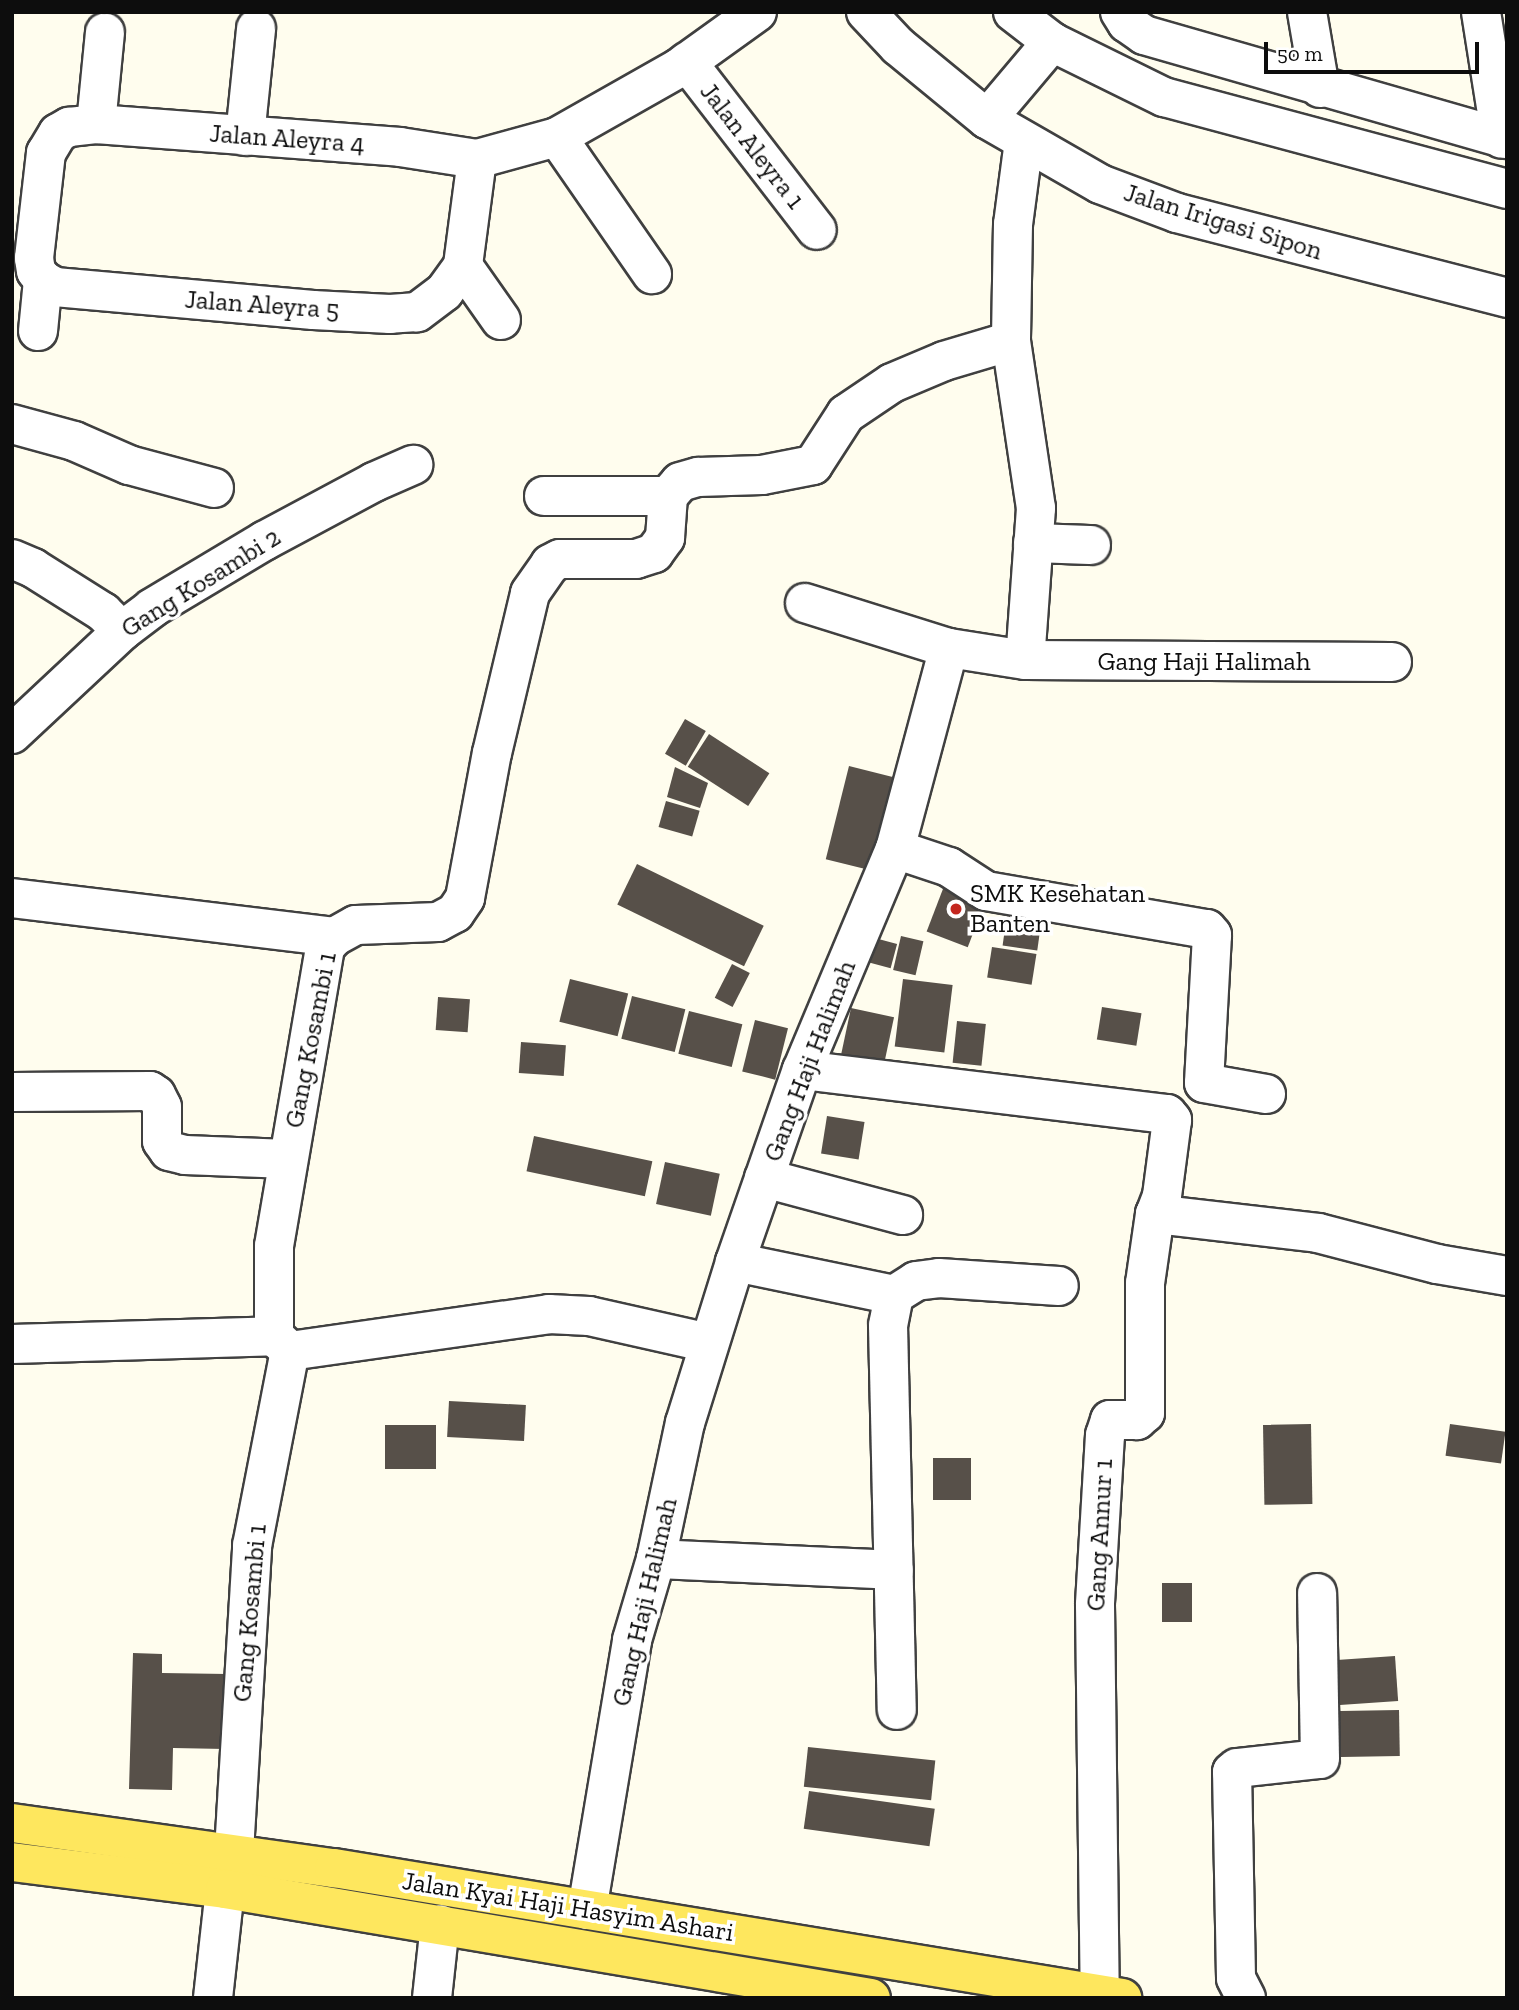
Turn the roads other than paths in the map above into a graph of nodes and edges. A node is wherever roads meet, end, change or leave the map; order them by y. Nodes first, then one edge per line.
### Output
1 (757, 12) edge
2 (866, 12) edge
3 (1013, 12) edge
4 (1120, 12) edge
5 (1307, 12) edge
6 (1481, 12) edge
7 (256, 29) dead end
8 (105, 32) dead end
9 (1047, 49) junction
10 (687, 62) junction
11 (1320, 88) junction
12 (994, 112) junction
13 (96, 124) junction
14 (245, 136) junction
15 (557, 137) junction
16 (1504, 139) edge
17 (1024, 141) junction
18 (477, 159) junction
19 (1507, 189) edge
20 (817, 230) dead end
21 (463, 266) junction
22 (652, 274) dead end
23 (43, 280) junction
24 (1507, 298) edge
25 (502, 320) dead end
26 (38, 331) dead end
27 (1011, 341) junction
28 (12, 424) edge
29 (414, 464) dead end
30 (214, 488) dead end
31 (544, 496) dead end
32 (668, 496) junction
33 (1033, 543) junction
34 (1091, 545) dead end
35 (12, 559) edge
36 (805, 603) dead end
37 (122, 631) junction
38 (948, 648) junction
39 (1025, 660) junction
40 (1392, 662) dead end
41 (20, 715) edge
42 (895, 849) junction
43 (12, 898) edge
44 (334, 937) junction
45 (802, 1070) junction
46 (12, 1092) edge
47 (1266, 1094) dead end
48 (288, 1159) junction
49 (764, 1178) junction
50 (1155, 1214) junction
51 (903, 1215) dead end
52 (735, 1262) junction
53 (1507, 1276) edge
54 (1059, 1286) dead end
55 (894, 1295) junction
56 (282, 1343) junction
57 (709, 1343) junction
58 (12, 1344) edge
59 (656, 1559) junction
60 (894, 1570) junction
61 (1317, 1593) dead end
62 (897, 1710) dead end
63 (12, 1822) edge
64 (234, 1852) junction
65 (12, 1862) edge
66 (225, 1889) junction
67 (587, 1910) junction
68 (440, 1924) junction
69 (1235, 1991) edge
70 (1111, 1996) edge
71 (853, 1997) edge
72 (213, 1998) edge
73 (432, 1998) edge

1 - 10 street
2 - 12 street, Jalan Irigasi Sipon
3 - 9 street
4 - 11 street
5 - 11 street
6 - 16 street
7 - 14 street
8 - 13 street
9 - 12 street
9 - 19 street
10 - 15 street
10 - 20 street, Jalan Aleyra 1
11 - 16 street
12 - 17 street, Jalan Irigasi Sipon
13 - 14 street, Jalan Aleyra 4
13 - 23 street, Jalan Aleyra 4
14 - 18 street, Jalan Aleyra 4
15 - 18 street
15 - 22 street
17 - 24 street, Jalan Irigasi Sipon
17 - 27 street
18 - 21 street
21 - 23 street, Jalan Aleyra 5
21 - 25 street
23 - 26 street, Jalan Aleyra 4
27 - 32 street
27 - 33 street
28 - 30 street
29 - 37 street, Gang Kosambi 2
31 - 32 street
32 - 44 street, Gang Kosambi 1
33 - 34 street
33 - 39 street
35 - 37 street
36 - 38 street
37 - 41 street, Gang Kosambi 2
38 - 39 street, Gang Haji Halimah
38 - 42 street, Gang Haji Halimah
39 - 40 street, Gang Haji Halimah
42 - 45 street, Gang Haji Halimah
42 - 47 street
43 - 44 street
44 - 48 street, Gang Kosambi 1
45 - 49 street, Gang Haji Halimah
45 - 50 street, Gang Annur 1
46 - 48 street
48 - 56 street, Gang Kosambi 1
49 - 51 street
49 - 52 street, Gang Haji Halimah
50 - 53 street
50 - 70 street, Gang Annur 1
52 - 55 street
52 - 57 street, Gang Haji Halimah
54 - 55 street
55 - 60 street
56 - 57 street
56 - 58 street
56 - 64 street, Gang Kosambi 1
57 - 59 street, Gang Haji Halimah
59 - 60 street
59 - 67 street, Gang Haji Halimah
60 - 62 street
61 - 69 street
63 - 64 main road, Jalan Kyai Haji Hasyim Ashari
64 - 67 main road, Jalan Kyai Haji Hasyim Ashari
65 - 66 main road, Jalan Kyai Haji Hasyim Ashari
66 - 68 main road, Jalan Kyai Haji Hasyim Ashari
66 - 72 street
67 - 70 main road, Jalan Kyai Haji Hasyim Ashari
68 - 71 main road, Jalan Kyai Haji Hasyim Ashari
68 - 73 street

